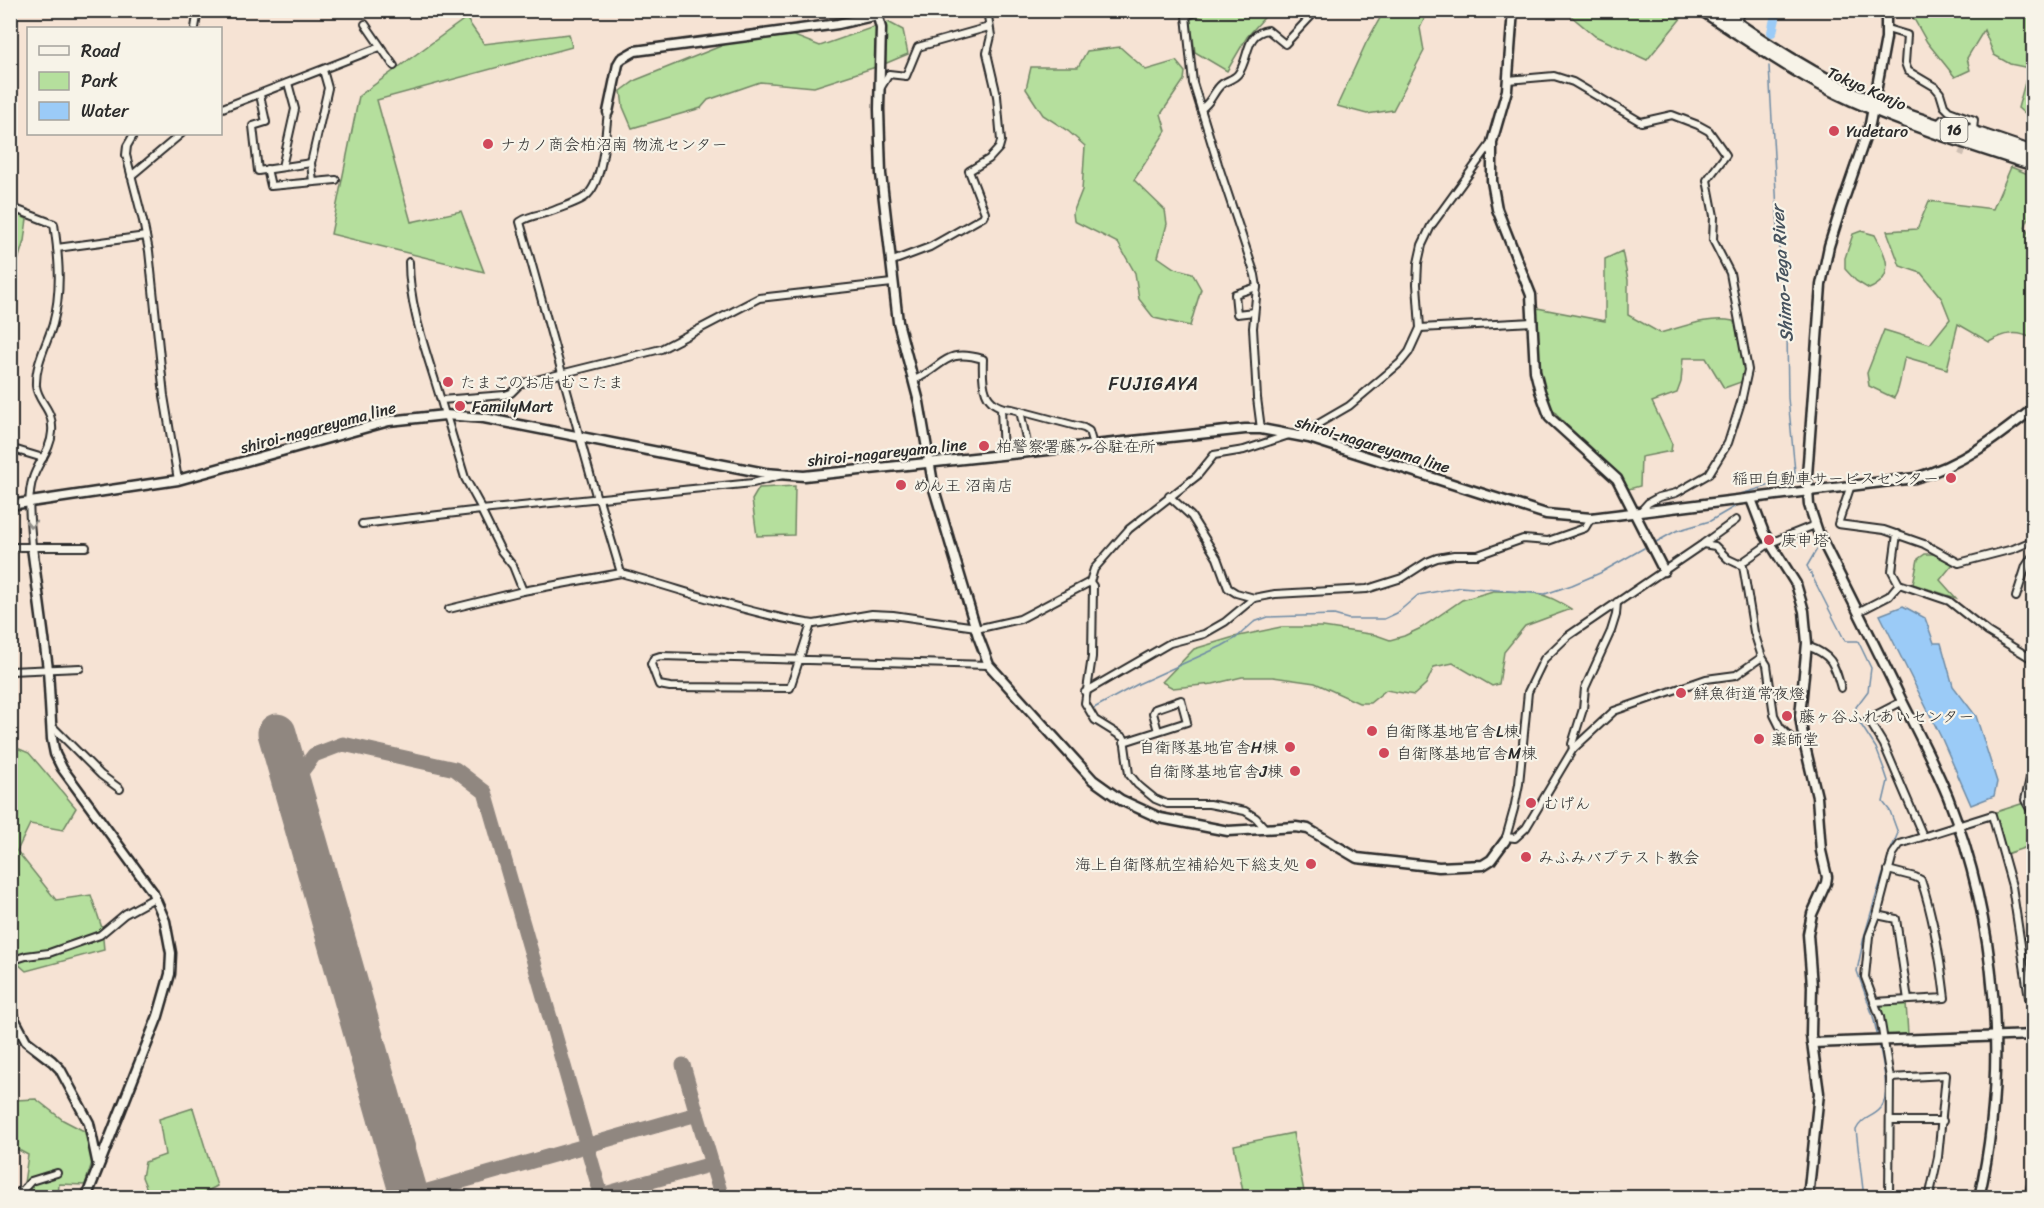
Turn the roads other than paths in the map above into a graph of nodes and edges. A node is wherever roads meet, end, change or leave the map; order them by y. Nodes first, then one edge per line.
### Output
1 (198, 10) edge
2 (990, 10) edge
3 (1201, 10) edge
4 (1312, 10) edge
5 (1513, 10) edge
6 (1702, 10) edge
7 (1718, 10) edge
8 (1741, 10) edge
9 (1886, 10) edge
10 (877, 13) edge
11 (365, 24) dead end
12 (1733, 26) junction
13 (195, 27) edge
14 (989, 27) junction
15 (1887, 28) junction
16 (380, 47) junction
17 (394, 66) dead end
18 (323, 70) junction
19 (1508, 80) junction
20 (288, 83) junction
21 (879, 90) junction
22 (260, 95) junction
23 (1874, 105) junction
24 (222, 108) edge
25 (1201, 109) junction
26 (608, 112) joint
27 (1937, 124) junction
28 (1973, 130) junction
29 (133, 135) edge
30 (180, 135) edge
31 (1492, 142) junction
32 (2030, 157) edge
33 (311, 163) junction
34 (282, 167) junction
35 (267, 169) junction
36 (131, 176) junction
37 (336, 180) dead end
38 (313, 182) junction
39 (10, 207) edge
40 (146, 236) junction
41 (57, 248) junction
42 (409, 262) dead end
43 (890, 262) junction
44 (892, 283) junction
45 (1257, 287) junction
46 (1254, 312) junction
47 (1533, 322) junction
48 (1420, 328) junction
49 (561, 373) junction
50 (914, 380) junction
51 (441, 400) junction
52 (1001, 408) junction
53 (2034, 408) edge
54 (1020, 411) junction
55 (446, 415) junction
56 (1261, 429) junction
57 (1295, 435) junction
58 (580, 437) junction
59 (1093, 445) junction
60 (10, 448) edge
61 (1029, 452) junction
62 (1003, 454) junction
63 (43, 458) junction
64 (931, 462) junction
65 (783, 475) junction
66 (178, 480) junction
67 (1851, 485) junction
68 (1807, 492) junction
69 (1169, 496) junction
70 (598, 499) junction
71 (1751, 499) junction
72 (30, 502) junction
73 (10, 505) edge
74 (482, 510) junction
75 (1637, 513) junction
76 (1591, 519) junction
77 (1736, 520) dead end
78 (362, 524) dead end
79 (1815, 525) junction
80 (1897, 534) junction
81 (1770, 543) junction
82 (2032, 543) edge
83 (1701, 546) junction
84 (10, 547) edge
85 (32, 547) junction
86 (86, 547) dead end
87 (2034, 555) edge
88 (1740, 564) junction
89 (1664, 571) junction
90 (621, 573) junction
91 (1090, 582) junction
92 (1899, 584) junction
93 (523, 591) junction
94 (2016, 597) dead end
95 (1254, 598) junction
96 (1617, 602) junction
97 (449, 609) dead end
98 (1858, 612) junction
99 (811, 624) junction
100 (976, 628) junction
101 (1806, 646) junction
102 (1762, 657) junction
103 (800, 660) junction
104 (2034, 660) edge
105 (989, 665) junction
106 (80, 668) dead end
107 (48, 669) junction
108 (10, 671) edge
109 (1841, 688) dead end
110 (1085, 692) junction
111 (1903, 701) junction
112 (51, 725) junction
113 (1158, 731) junction
114 (1124, 742) junction
115 (1804, 742) junction
116 (1573, 749) junction
117 (2034, 760) edge
118 (120, 789) dead end
119 (2034, 816) edge
120 (1958, 825) junction
121 (1264, 827) junction
122 (1923, 836) junction
123 (1505, 839) junction
124 (1888, 870) junction
125 (156, 897) junction
126 (1877, 915) junction
127 (10, 961) edge
128 (2034, 998) edge
129 (1908, 1000) junction
130 (1874, 1002) junction
131 (10, 1011) edge
132 (1996, 1035) junction
133 (2034, 1035) edge
134 (1880, 1040) junction
135 (1812, 1043) junction
136 (1890, 1078) junction
137 (1890, 1121) junction
138 (1942, 1121) junction
139 (98, 1167) junction
140 (2034, 1170) edge
141 (57, 1173) dead end
142 (10, 1195) edge
143 (86, 1197) edge
144 (1808, 1197) edge
145 (1889, 1197) edge
146 (1929, 1197) edge
147 (1979, 1197) edge
148 (2028, 1197) edge

1 - 13 street
2 - 14 street
3 - 25 street
4 - 25 street
5 - 19 street
6 - 12 highway, Tokyo Kanjo / 16
7 - 12 highway, Tokyo Kanjo / 16
8 - 12 street
9 - 15 street
10 - 21 street
10 - 26 street
11 - 16 street
12 - 23 highway, Tokyo Kanjo / 16
14 - 21 street
14 - 43 street
15 - 23 street
15 - 28 street
16 - 17 street
16 - 18 street
18 - 20 street
18 - 33 street
19 - 31 street
19 - 75 street
20 - 22 street
20 - 34 street
21 - 43 street
22 - 24 street
22 - 35 street
23 - 27 highway, Tokyo Kanjo / 16
23 - 32 highway, Tokyo Kanjo / 16
23 - 68 street
25 - 45 street
26 - 49 street
27 - 28 street
27 - 32 highway, Tokyo Kanjo / 16
28 - 32 street
29 - 36 street
30 - 36 street
31 - 47 street
31 - 48 street
33 - 34 street
33 - 38 street
34 - 35 street
35 - 38 street
36 - 40 street
37 - 38 street
39 - 41 street
40 - 41 street
40 - 66 street
41 - 63 street
42 - 51 street
43 - 44 street
44 - 49 street
44 - 50 street
45 - 46 street
45 - 46 street
46 - 56 street
47 - 48 street
47 - 75 street
48 - 57 street
49 - 51 street
49 - 58 street
50 - 52 street
50 - 64 street
51 - 55 street
52 - 54 street
52 - 62 street
53 - 67 street, shiroi-nagareyama line
54 - 59 street
54 - 61 street
55 - 58 street, shiroi-nagareyama line
55 - 66 street, shiroi-nagareyama line
55 - 74 street
56 - 57 street, shiroi-nagareyama line
56 - 59 street, shiroi-nagareyama line
57 - 69 street
57 - 76 street, shiroi-nagareyama line
58 - 65 street, shiroi-nagareyama line
58 - 70 street
59 - 61 street, shiroi-nagareyama line
60 - 63 street
61 - 62 street, shiroi-nagareyama line
62 - 64 street, shiroi-nagareyama line
63 - 72 street
64 - 65 street, shiroi-nagareyama line
64 - 100 street
65 - 70 street
66 - 72 street, shiroi-nagareyama line
67 - 68 street, shiroi-nagareyama line
67 - 80 street
68 - 71 street, shiroi-nagareyama line
68 - 79 street
69 - 91 street
69 - 95 street
70 - 74 street
70 - 90 street
71 - 75 street, shiroi-nagareyama line
71 - 81 street
72 - 73 street, shiroi-nagareyama line
72 -> 85 street
74 - 78 street
74 - 93 street
75 - 76 street, shiroi-nagareyama line
75 - 89 street
76 - 95 street
77 - 83 street
79 - 81 street
79 - 98 street
80 - 82 street
80 - 92 street
81 - 88 street
81 - 101 street
83 - 88 street
83 - 89 street
84 - 85 street
85 - 86 street
85 - 107 street
87 - 94 street
88 - 102 street
89 - 96 street
90 - 93 street
90 - 99 street
91 - 100 street
91 - 110 street
92 - 98 street
92 - 104 street
93 - 97 street
95 - 110 street
96 - 116 street
96 - 123 street
98 - 111 street
99 - 100 street
99 - 103 street
100 - 105 street
101 - 109 street
101 - 115 street
102 - 115 street
102 - 116 street
103 - 103 street
103 - 105 street
105 - 121 street
106 - 107 street
107 - 108 street
107 - 112 street
110 - 114 street
111 - 120 street
111 - 122 street
112 - 118 street
112 - 125 street
113 - 113 street
113 - 114 street
114 - 121 street
115 - 135 street
116 - 123 street
117 - 119 street
120 - 122 street
120 - 128 street
120 - 132 street
121 - 123 street
122 - 124 street
124 - 126 street
124 - 129 street
125 - 127 street
125 - 139 street
126 - 129 street
126 - 130 street
129 - 130 street
130 - 134 street
131 - 139 street
132 - 133 street
132 - 134 street
132 - 147 street
134 - 135 street
134 - 136 street
135 - 144 street
136 - 137 street
136 - 138 street
137 - 138 street
137 - 145 street
138 - 146 street
139 - 143 street
140 - 148 street
141 - 142 street

